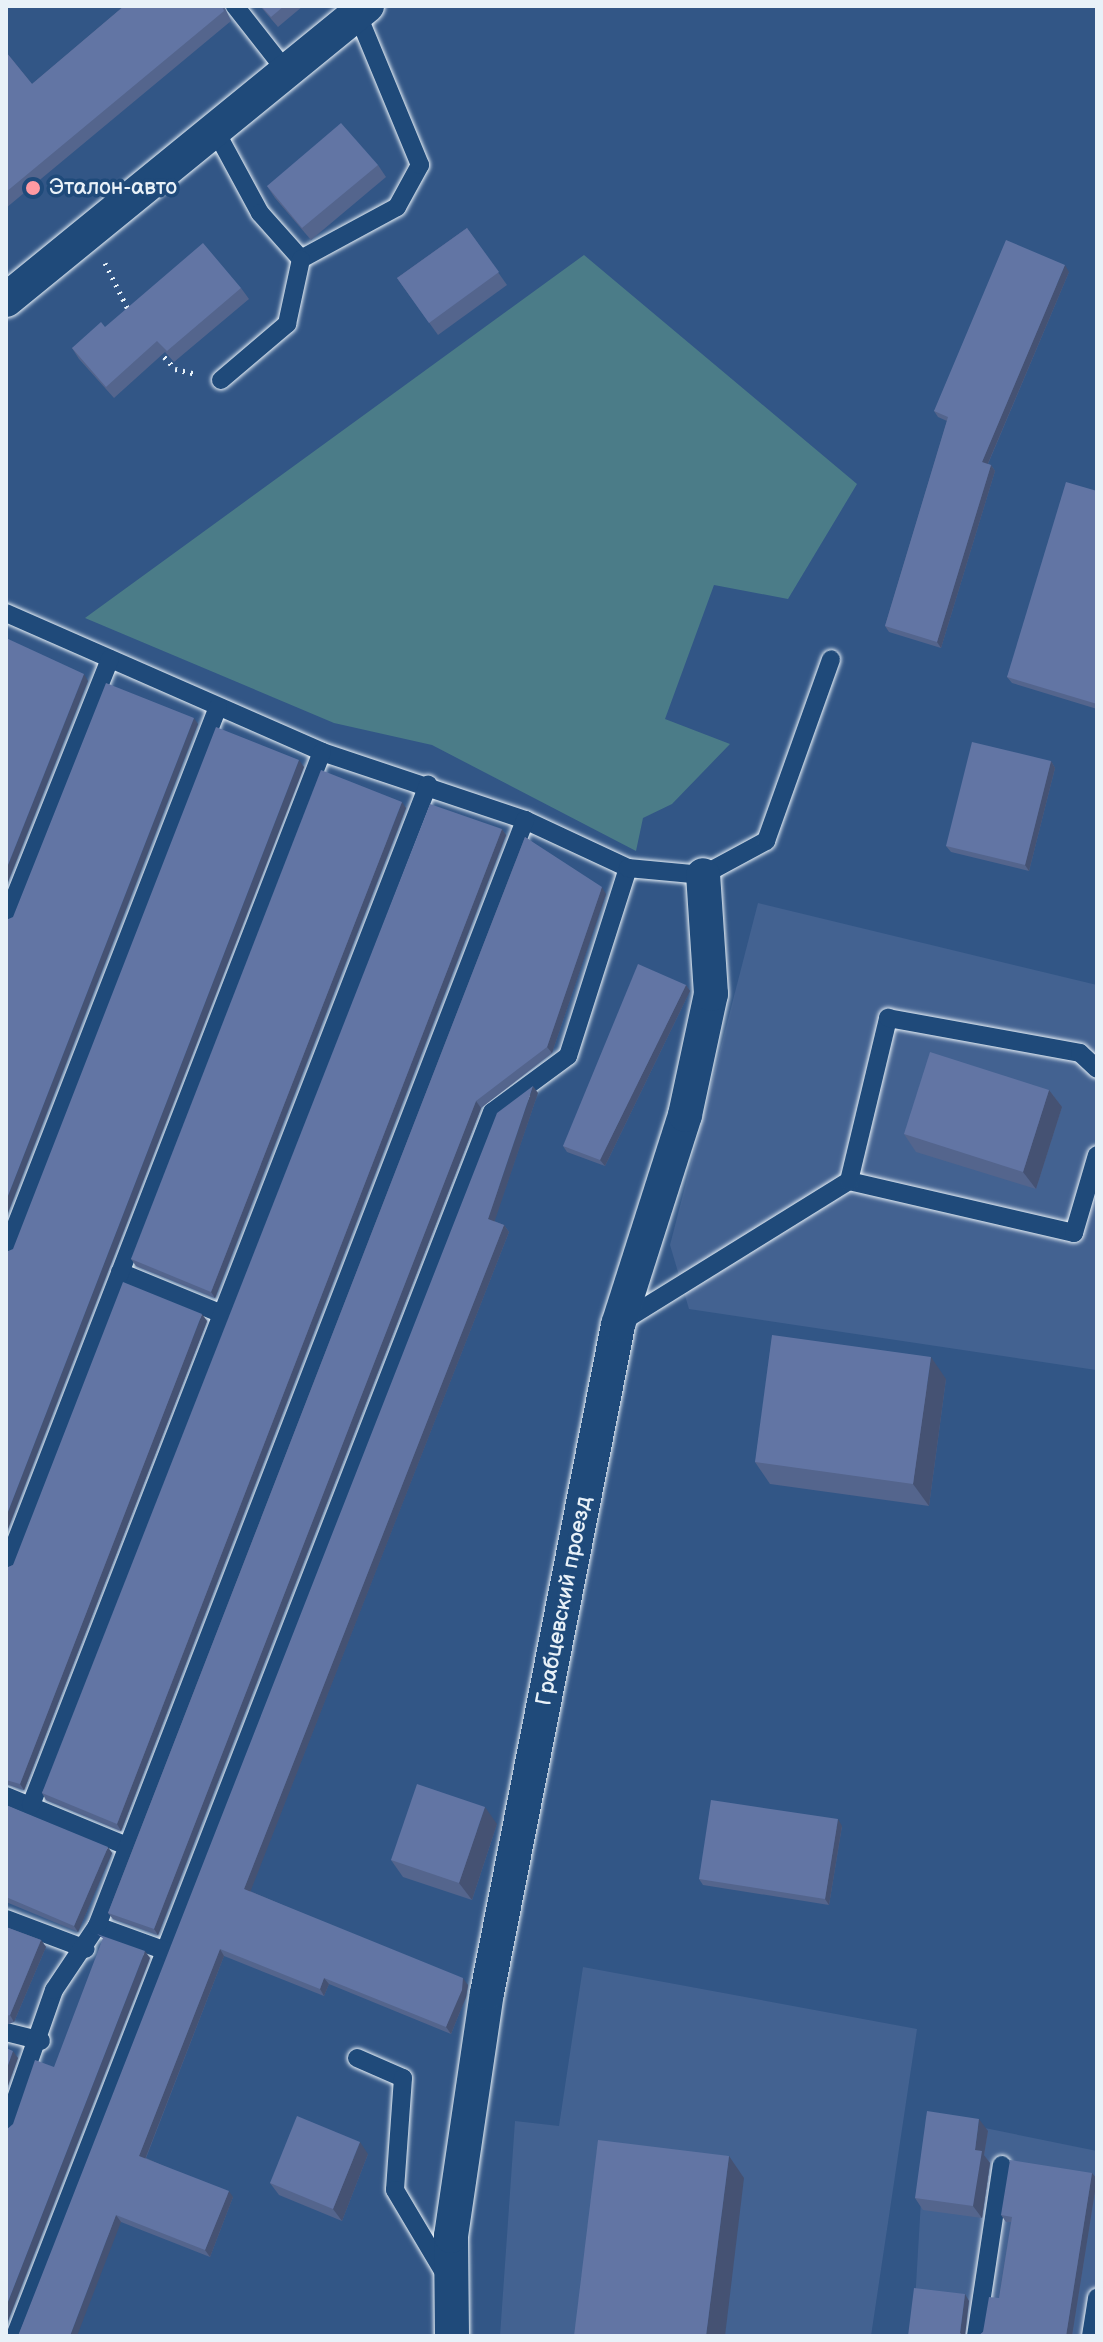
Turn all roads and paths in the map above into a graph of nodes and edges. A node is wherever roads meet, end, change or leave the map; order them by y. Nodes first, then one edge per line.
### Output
1 (235, 6) edge
2 (360, 8) edge
3 (286, 71) junction
4 (214, 128) junction
5 (87, 235) junction
6 (301, 259) junction
7 (8, 294) edge
8 (130, 316) edge
9 (150, 341) edge
10 (221, 380) joint
11 (7, 616) edge
12 (110, 659) junction
13 (831, 659) dead end
14 (218, 707) junction
15 (322, 752) junction
16 (428, 785) junction
17 (525, 820) junction
18 (628, 868) junction
19 (703, 875) junction
20 (6, 919) edge
21 (1097, 1069) edge
22 (1097, 1155) edge
23 (849, 1181) junction
24 (6, 1251) edge
25 (120, 1272) junction
26 (222, 1314) junction
27 (618, 1325) junction
28 (6, 1567) edge
29 (6, 1796) edge
30 (31, 1805) junction
31 (127, 1846) junction
32 (6, 1919) edge
33 (97, 1926) junction
34 (86, 1949) junction
35 (169, 1952) junction
36 (6, 2032) edge
37 (41, 2041) junction
38 (357, 2058) dead end
39 (6, 2127) edge
40 (1002, 2165) dead end
41 (451, 2285) junction
42 (1097, 2297) edge
43 (15, 2336) edge
44 (452, 2336) edge
45 (976, 2336) edge
46 (1091, 2336) edge

1 - 3 lane
2 - 3 street
2 - 6 lane
3 - 4 street
4 - 5 street
4 - 6 lane
5 - 7 street
5 - 8 path
6 - 10 lane
9 - 10 path
11 - 12 lane
12 - 14 lane
12 - 20 lane
13 - 19 lane
14 - 15 lane
14 - 24 lane
15 - 16 lane
15 - 25 lane
16 - 17 lane
16 - 26 lane
17 - 18 lane
17 - 31 lane
18 - 19 lane
18 - 35 lane
19 - 27 street, Грабцевский проезд
21 - 23 lane
22 - 23 lane
23 - 27 lane
25 - 26 lane
25 - 28 lane
26 - 30 lane
27 - 41 street, Грабцевский проезд
29 - 30 lane
30 - 31 lane
31 - 33 lane
32 - 34 lane
33 - 34 lane
33 - 35 lane
34 - 37 lane
35 - 43 lane
36 - 37 lane
37 - 39 lane
38 - 41 lane
40 - 45 lane
41 - 44 street, Грабцевский проезд
42 - 46 lane

